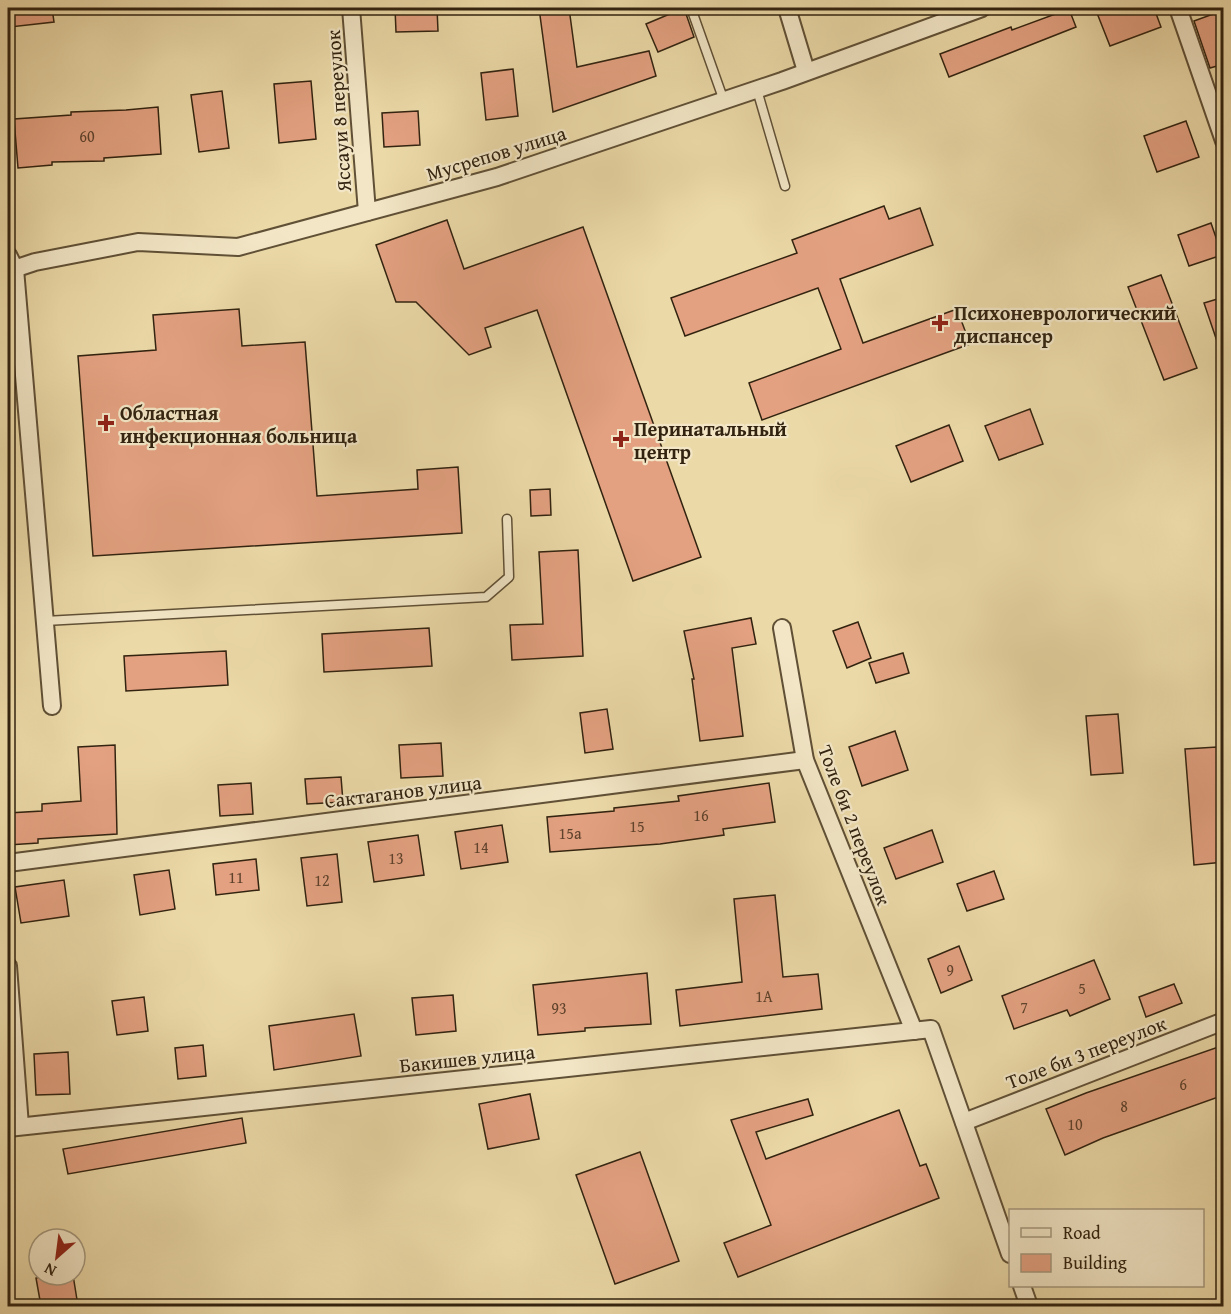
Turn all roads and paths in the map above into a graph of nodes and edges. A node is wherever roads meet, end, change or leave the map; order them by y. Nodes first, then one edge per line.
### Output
1 (351, 8) edge
2 (691, 8) edge
3 (787, 8) edge
4 (982, 8) edge
5 (1178, 8) edge
6 (806, 71) junction
7 (757, 90) junction
8 (724, 101) junction
9 (1224, 141) edge
10 (785, 186) dead end
11 (367, 212) junction
12 (10, 265) edge
13 (507, 519) dead end
14 (45, 621) junction
15 (782, 628) dead end
16 (52, 706) dead end
17 (804, 760) junction
18 (8, 863) edge
19 (8, 966) edge
20 (1224, 1021) edge
21 (914, 1031) junction
22 (964, 1122) junction
23 (14, 1127) edge
24 (1009, 1248) edge
25 (1022, 1287) edge
26 (1029, 1306) edge

1 - 11 street, Яссауи 8 переулок
2 - 8 lane
3 - 6 street
4 - 6 street, Мусрепов улица
5 - 9 street
6 - 7 street, Мусрепов улица
7 - 8 street, Мусрепов улица
7 - 10 lane
8 - 11 street, Мусрепов улица
11 - 12 street, Мусрепов улица
12 - 14 street
13 - 14 lane
14 - 16 street
15 - 17 street, Толе би 2 переулок
17 - 18 street, Сактаганов улица
17 - 21 street, Толе би 2 переулок
19 - 23 street
20 - 22 street, Толе би 3 переулок
21 - 22 street, Бакишев улица
21 - 23 street, Бакишев улица
22 - 24 street
25 - 26 street

